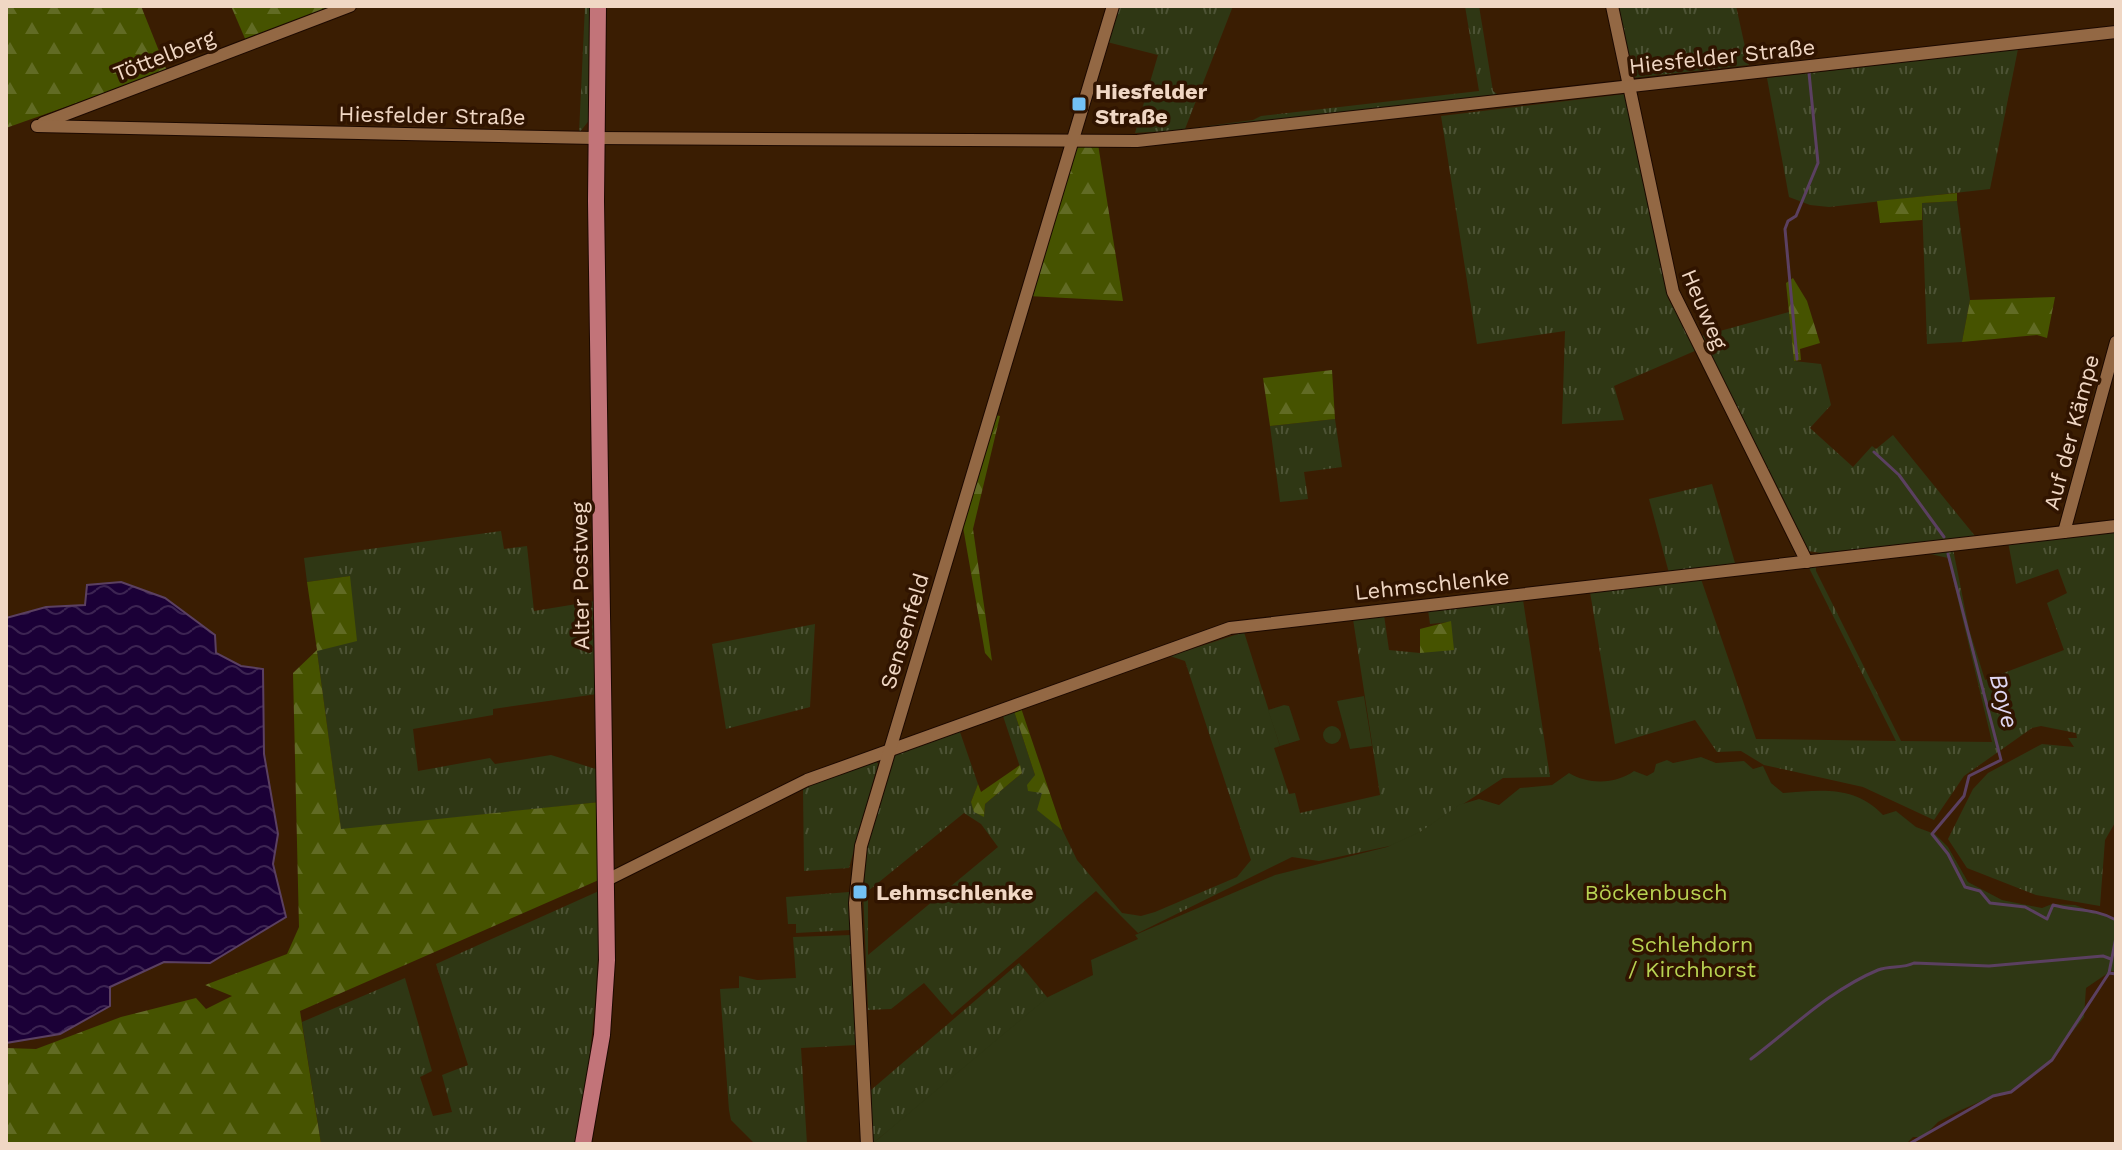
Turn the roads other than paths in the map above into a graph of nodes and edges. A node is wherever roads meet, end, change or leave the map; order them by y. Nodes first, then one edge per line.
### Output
1 (350, 6) edge
2 (598, 6) edge
3 (1113, 6) edge
4 (1612, 6) edge
5 (2116, 32) edge
6 (1628, 87) junction
7 (37, 126) joint
8 (595, 138) junction
9 (1072, 141) junction
10 (2116, 342) edge
11 (2116, 526) edge
12 (2064, 532) junction
13 (1807, 562) junction
14 (889, 751) junction
15 (607, 880) junction
16 (583, 1144) edge
17 (867, 1144) edge

1 - 7 street, Töttelberg
2 - 8 main road, Alter Postweg
3 - 9 street, Sensenfeld
4 - 6 street, Heuweg
5 - 6 street, Hiesfelder Straße
6 - 9 street, Hiesfelder Straße
6 - 13 street, Heuweg
7 - 8 street, Hiesfelder Straße
8 - 9 street, Hiesfelder Straße
8 - 15 main road, Alter Postweg
9 - 14 street, Sensenfeld
10 - 12 street, Auf der Kämpe
11 - 12 street, Lehmschlenke
12 - 13 street, Lehmschlenke
13 - 14 street, Lehmschlenke
14 - 15 street, Lehmschlenke
14 - 17 street, Sensenfeld
15 - 16 main road, Alter Postweg

